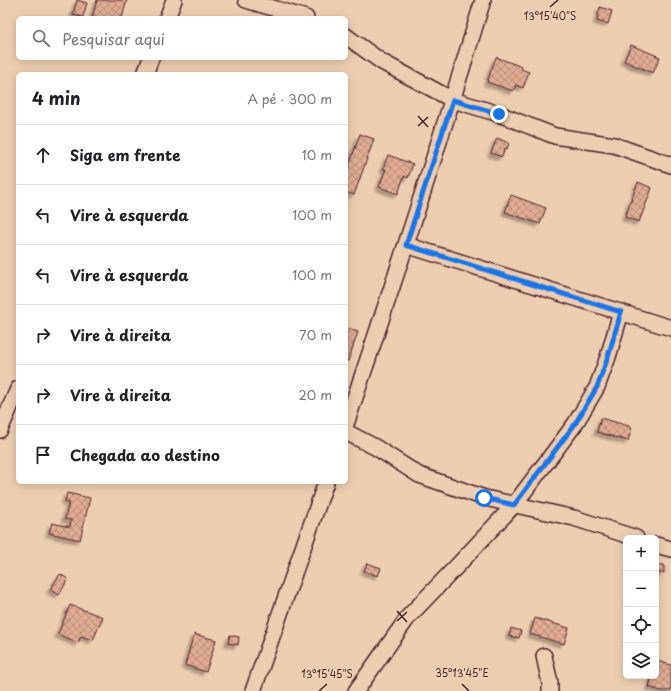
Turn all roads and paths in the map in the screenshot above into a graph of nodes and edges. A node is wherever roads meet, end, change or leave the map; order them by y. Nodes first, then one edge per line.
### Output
1 (174, 0) edge
2 (246, 0) edge
3 (483, 0) edge
4 (168, 16) edge
5 (299, 16) edge
6 (348, 37) edge
7 (150, 60) edge
8 (146, 72) edge
9 (453, 100) junction
10 (671, 165) edge
11 (406, 245) junction
12 (621, 312) junction
13 (671, 328) edge
14 (16, 394) edge
15 (348, 418) edge
16 (0, 430) edge
17 (348, 433) edge
18 (325, 484) edge
19 (514, 505) junction
20 (627, 535) edge
21 (659, 546) edge
22 (671, 550) edge
23 (544, 656) dead end
24 (253, 691) edge
25 (356, 691) edge
26 (550, 691) edge

1 - 4 street
2 - 5 street
3 - 9 street
6 - 9 street
7 - 8 street
9 - 10 street
9 - 11 street
11 - 12 street
11 - 15 street
12 - 13 street
12 - 19 street
14 - 16 street
17 - 19 street
18 - 24 street
19 - 20 street
19 - 25 street
21 - 22 street
23 - 26 street

